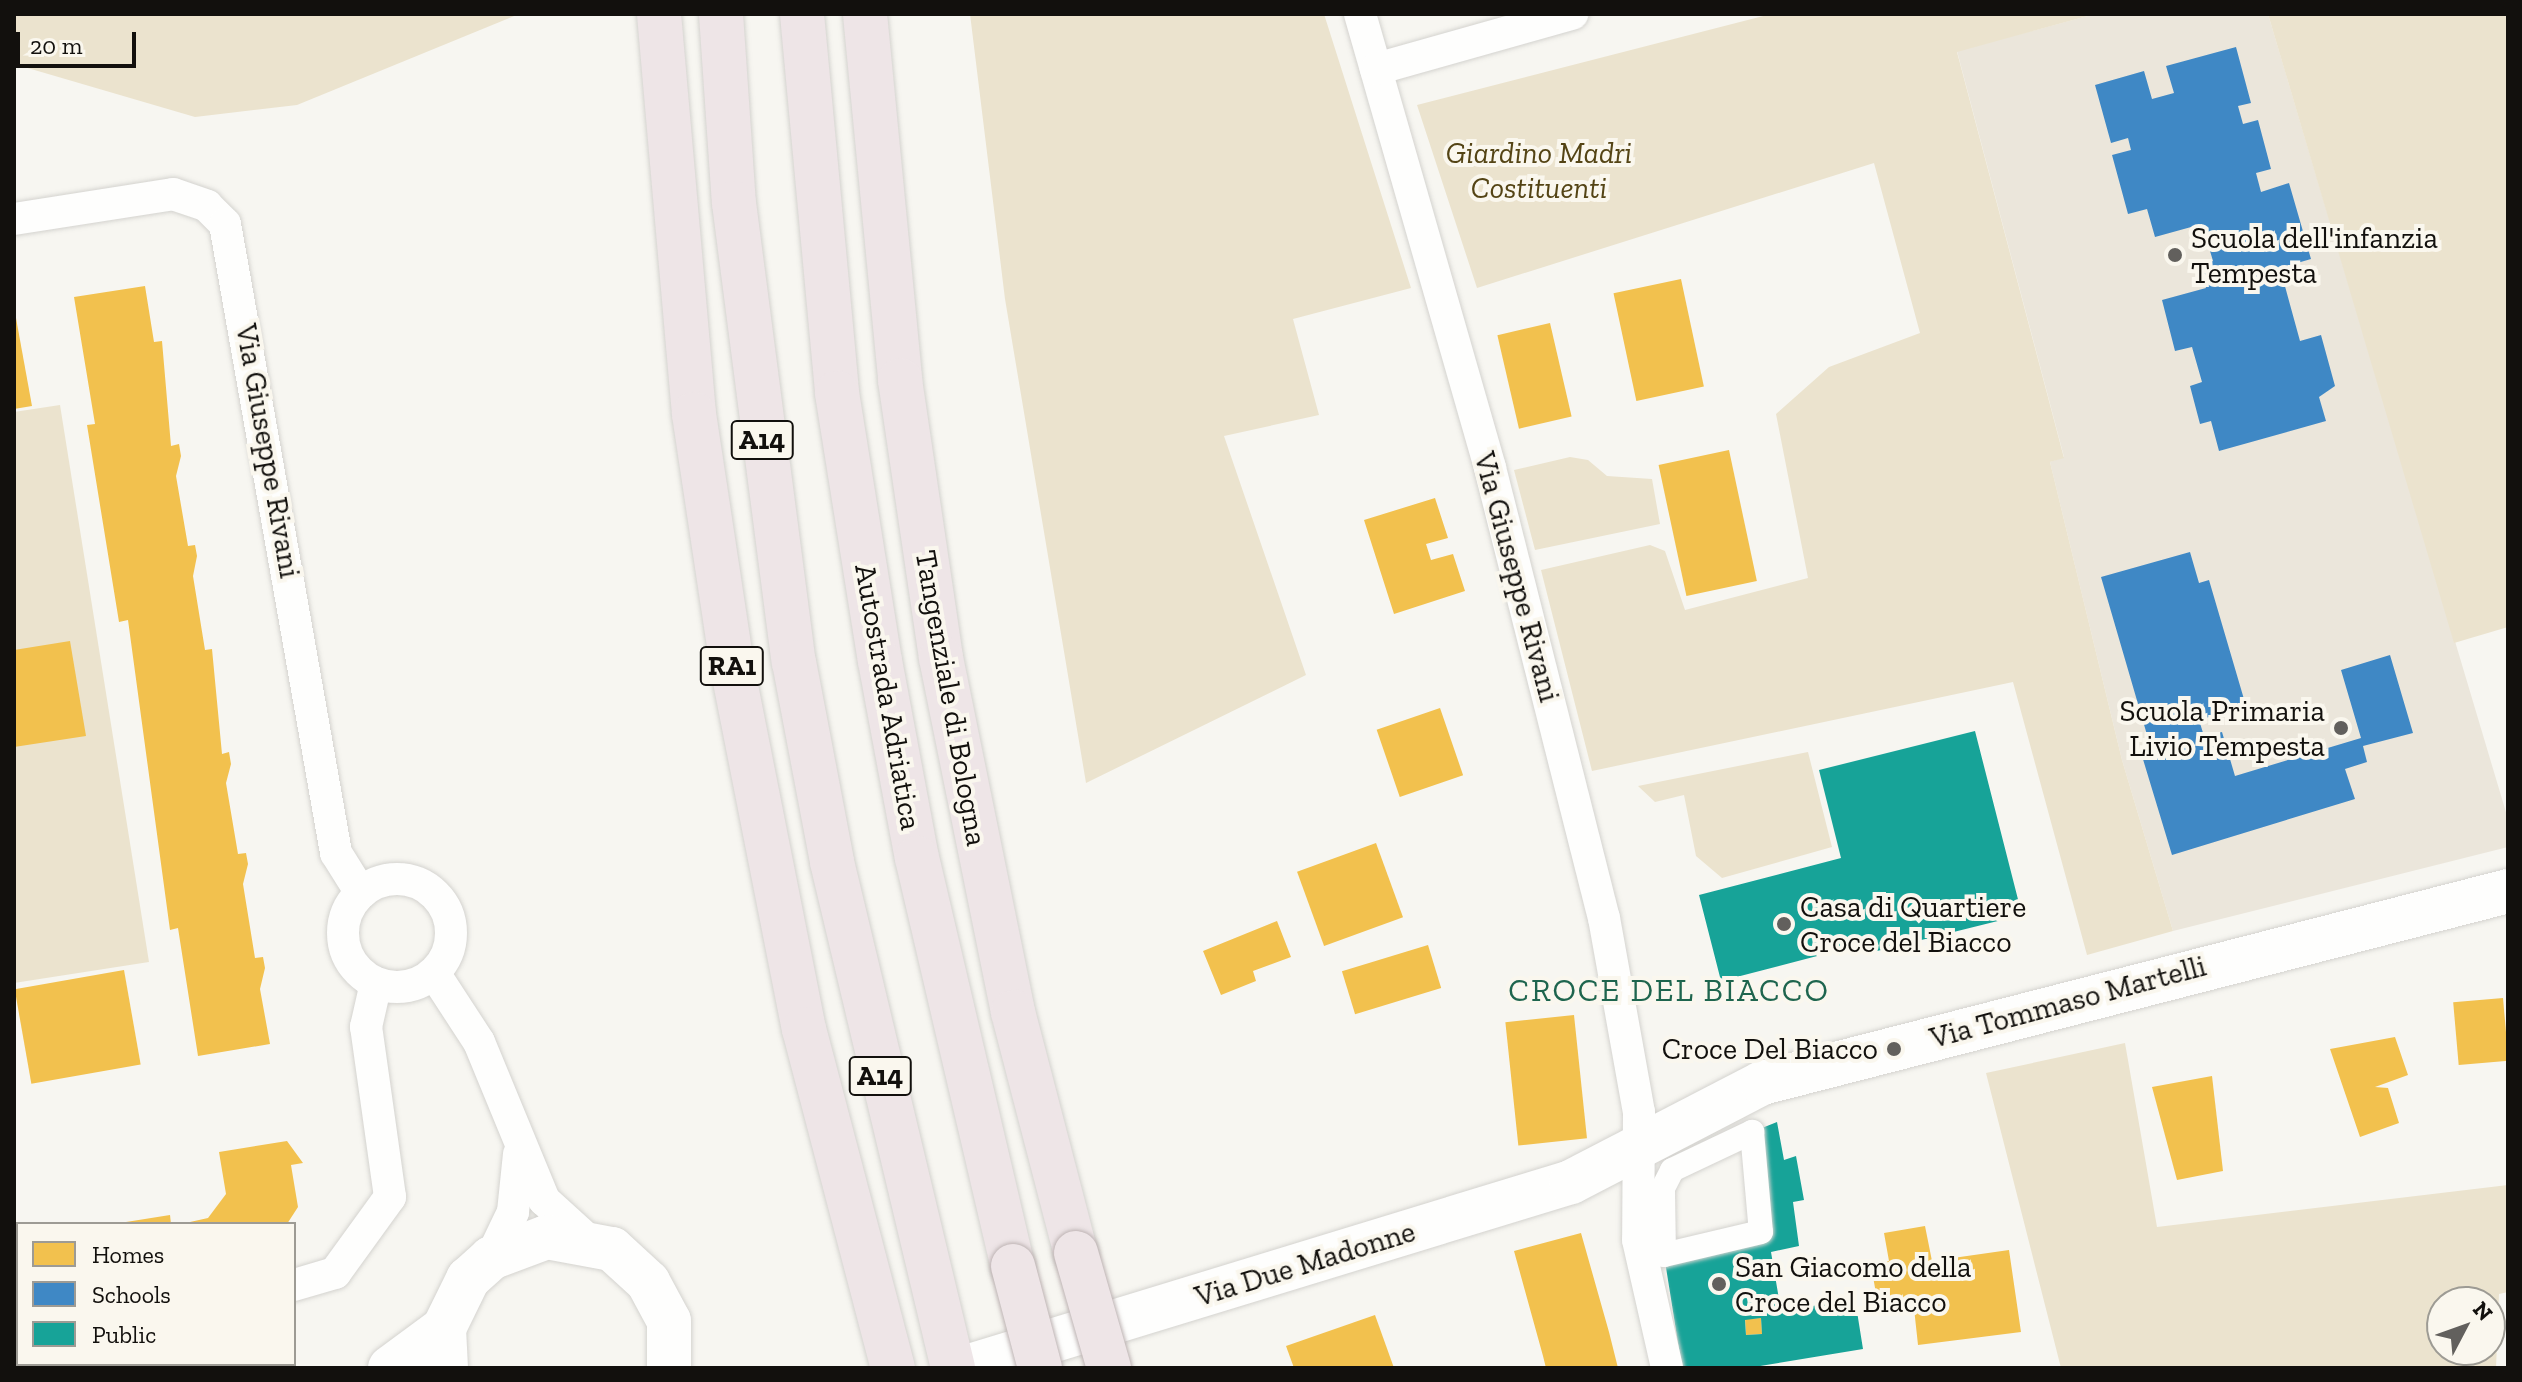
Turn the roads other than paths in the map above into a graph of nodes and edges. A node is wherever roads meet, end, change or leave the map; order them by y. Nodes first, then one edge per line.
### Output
1 (659, 14) edge
2 (721, 14) edge
3 (802, 14) edge
4 (865, 14) edge
5 (1360, 14) edge
6 (1572, 14) edge
7 (1376, 69) junction
8 (14, 219) edge
9 (2508, 891) edge
10 (361, 893) junction
11 (434, 973) junction
12 (376, 983) junction
13 (1752, 1132) joint
14 (519, 1147) junction
15 (1642, 1147) junction
16 (589, 1241) junction
17 (491, 1258) junction
18 (307, 1283) edge
19 (669, 1321) junction
20 (445, 1348) edge
21 (390, 1368) edge
22 (669, 1368) edge
23 (701, 1368) edge
24 (893, 1368) edge
25 (953, 1368) edge
26 (963, 1368) edge
27 (1040, 1368) edge
28 (1109, 1368) edge
29 (1667, 1368) edge

1 - 24 highway, RA1
2 - 25 highway, A14
3 - 27 highway, Autostrada Adriatica, bridge
4 - 28 highway, Tangenziale di Bologna, bridge
5 - 7 street, Via Giuseppe Rivani
6 - 7 street
7 - 15 street, Via Giuseppe Rivani
8 - 10 street, Via Giuseppe Rivani
9 - 15 main road, Via Tommaso Martelli
10 - 11 street
10 - 12 street
11 - 12 street
11 - 14 street
12 - 18 street
13 - 13 street
14 - 16 street
14 - 17 street
15 - 26 main road, Via Due Madonne
15 - 29 street, Via Giuseppe Rivani
16 - 17 main road
16 - 19 main road
17 - 20 main road
19 - 22 main road
19 - 23 main road
20 - 21 main road

